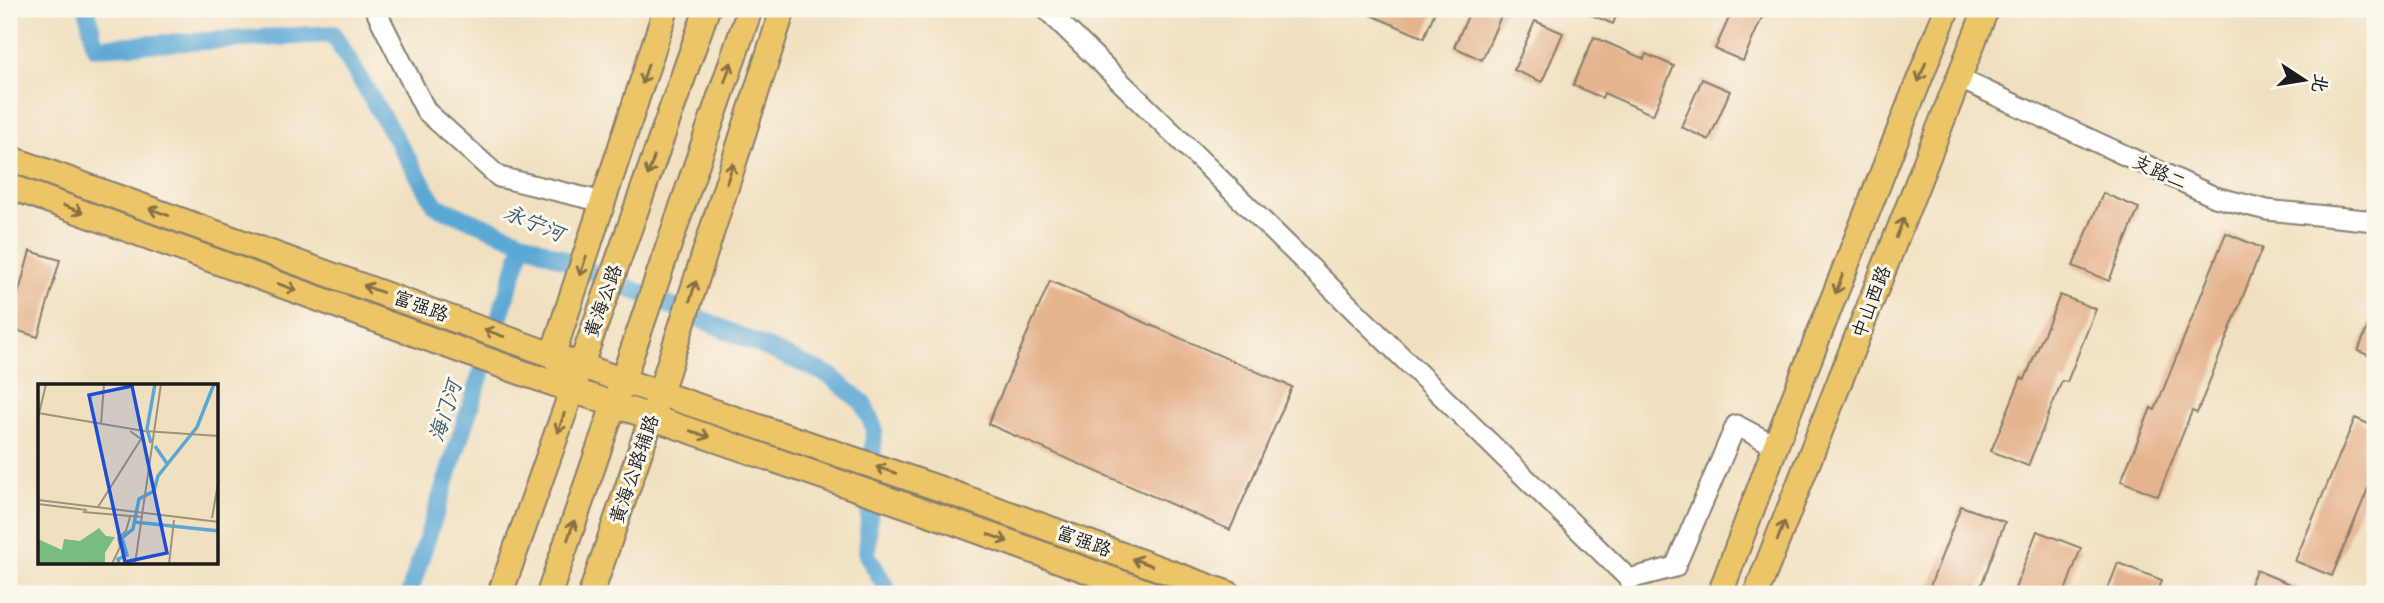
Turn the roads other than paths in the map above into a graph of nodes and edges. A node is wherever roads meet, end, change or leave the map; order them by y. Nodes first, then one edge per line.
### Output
1 (375, 9) edge
2 (666, 9) edge
3 (706, 9) edge
4 (750, 9) edge
5 (783, 9) edge
6 (1046, 9) edge
7 (1947, 9) edge
8 (1986, 9) edge
9 (1958, 78) junction
10 (9, 158) edge
11 (9, 186) edge
12 (603, 202) junction
13 (2375, 221) edge
14 (553, 354) junction
15 (580, 364) junction
16 (621, 380) junction
17 (572, 390) junction
18 (660, 393) junction
19 (613, 404) junction
20 (652, 418) junction
21 (1776, 446) junction
22 (500, 594) edge
23 (549, 594) edge
24 (591, 594) edge
25 (1152, 594) edge
26 (1229, 594) edge
27 (1720, 594) edge
28 (1756, 594) edge

1 - 12 street
2 -> 12 main road
3 -> 15 main road, 黄海公路
16 -> 4 main road
18 -> 5 main road, 黄海公路辅路
6 - 21 street
7 -> 21 main road, 中山西路
8 - 9 main road, 中山西路
9 - 13 street, 支路二
28 -> 9 main road, 中山西路
14 -> 10 main road, 富强路
11 -> 17 main road, 富强路
12 -> 14 main road
14 - 15 main road, 富强路
14 - 17 main road
15 - 16 main road, 富强路
15 - 17 main road, 黄海公路
16 - 18 main road, 富强路
16 - 19 main road
17 - 19 main road, 富强路
17 -> 22 main road, 黄海公路
18 - 20 main road, 黄海公路辅路
26 -> 18 main road, 富强路
19 - 20 main road, 富强路
23 -> 19 main road
20 - 24 main road, 黄海公路辅路
20 -> 25 main road, 富强路
21 - 27 main road, 中山西路

